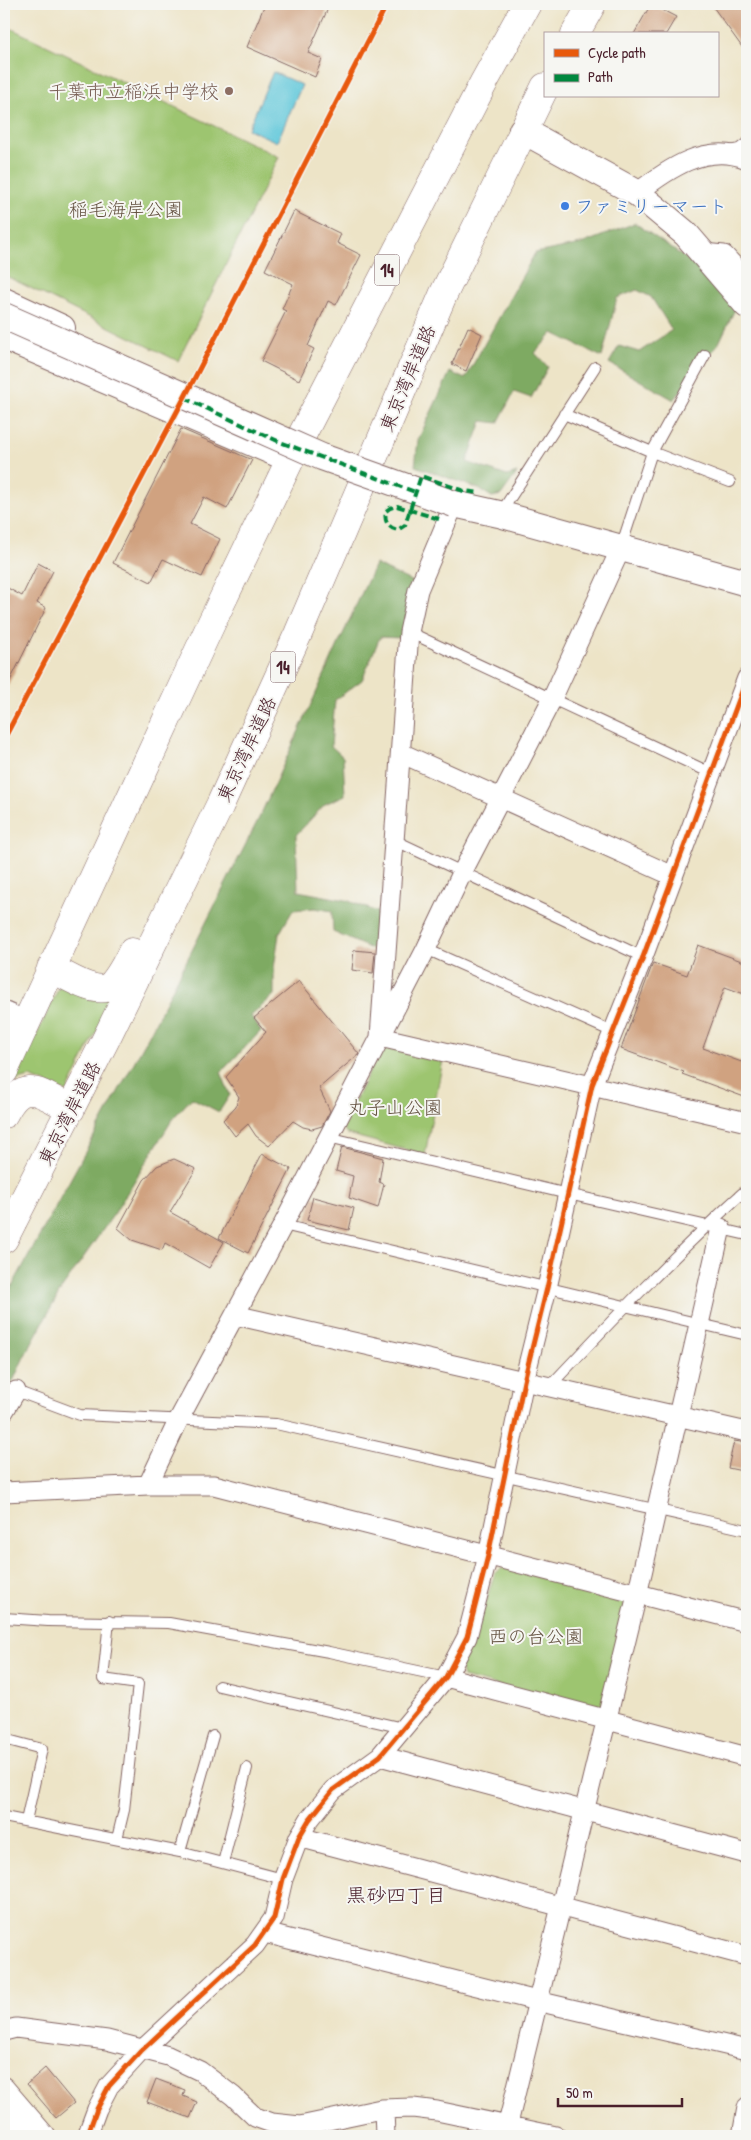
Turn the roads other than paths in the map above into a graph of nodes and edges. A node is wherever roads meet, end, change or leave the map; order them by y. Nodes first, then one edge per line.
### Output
1 (527, 4) edge
2 (592, 4) edge
3 (576, 32) edge
4 (544, 89) edge
5 (522, 130) junction
6 (747, 143) edge
7 (724, 153) junction
8 (747, 159) edge
9 (637, 194) junction
10 (703, 253) junction
11 (747, 280) edge
12 (4, 301) edge
13 (747, 305) edge
14 (4, 316) edge
15 (4, 337) edge
16 (706, 355) dead end
17 (595, 368) dead end
18 (564, 414) junction
19 (296, 447) junction
20 (652, 452) junction
21 (730, 482) dead end
22 (454, 504) junction
23 (499, 514) junction
24 (620, 548) junction
25 (747, 583) edge
26 (409, 632) junction
27 (746, 683) edge
28 (552, 699) junction
29 (401, 753) junction
30 (711, 773) junction
31 (502, 798) junction
32 (394, 840) junction
33 (463, 871) junction
34 (673, 876) junction
35 (177, 894) junction
36 (426, 949) junction
37 (644, 956) junction
38 (51, 968) junction
39 (15, 1019) edge
40 (614, 1032) junction
41 (380, 1036) junction
42 (4, 1071) edge
43 (592, 1085) junction
44 (71, 1109) junction
45 (4, 1114) edge
46 (747, 1122) edge
47 (328, 1136) junction
48 (747, 1189) edge
49 (568, 1194) junction
50 (283, 1224) junction
51 (714, 1227) junction
52 (747, 1235) edge
53 (4, 1239) edge
54 (547, 1288) junction
55 (625, 1306) junction
56 (235, 1315) junction
57 (699, 1323) junction
58 (747, 1335) edge
59 (524, 1381) junction
60 (549, 1388) junction
61 (16, 1391) joint
62 (4, 1411) edge
63 (677, 1417) junction
64 (179, 1419) junction
65 (747, 1432) edge
66 (505, 1476) junction
67 (148, 1484) junction
68 (4, 1492) edge
69 (657, 1509) junction
70 (747, 1530) edge
71 (488, 1556) junction
72 (637, 1595) junction
73 (4, 1618) edge
74 (109, 1621) junction
75 (747, 1622) edge
76 (446, 1677) junction
77 (219, 1686) dead end
78 (607, 1721) junction
79 (403, 1728) junction
80 (213, 1736) dead end
81 (4, 1738) edge
82 (380, 1756) junction
83 (747, 1757) edge
84 (248, 1768) dead end
85 (583, 1811) junction
86 (4, 1817) edge
87 (26, 1821) junction
88 (299, 1837) junction
89 (116, 1839) junction
90 (180, 1852) junction
91 (747, 1854) edge
92 (223, 1863) junction
93 (283, 1878) junction
94 (560, 1908) junction
95 (265, 1933) junction
96 (747, 1956) edge
97 (537, 2001) junction
98 (4, 2031) edge
99 (747, 2050) edge
100 (141, 2051) junction
101 (4, 2087) edge
102 (747, 2107) edge
103 (384, 2109) junction
104 (4, 2118) edge
105 (507, 2132) edge
106 (18, 2136) edge
107 (46, 2136) edge
108 (87, 2136) edge
109 (385, 2136) edge
110 (556, 2136) edge
111 (742, 2136) edge

1 - 19 highway, 14
2 - 3 highway
4 - 5 highway, 東京湾岸道路 / 14
5 - 9 street
5 - 35 highway, 東京湾岸道路 / 14
6 - 7 lane
7 - 8 street
7 - 9 street
9 - 10 street
10 - 11 street
10 - 13 street
12 - 19 street
14 - 22 street, bridge
15 - 19 street
16 - 20 lane
17 - 18 lane
18 - 20 lane
18 - 23 lane
19 - 38 highway, 14
20 - 21 lane
20 - 24 lane
22 - 23 street
22 - 26 street
23 - 24 street
24 - 25 street
24 - 28 street
26 - 28 lane
26 - 29 street
27 - 30 street
28 - 30 lane
28 - 31 street
29 - 31 street
29 - 32 street
30 - 34 street
31 - 33 street
31 - 34 street
32 - 33 lane
32 - 41 street
33 - 36 street
33 - 37 lane
34 - 37 street
35 - 38 highway
35 - 44 highway, 東京湾岸道路 / 14
36 - 40 lane
36 - 41 street
37 - 40 street
38 - 39 highway, 14
39 - 42 highway, 14
40 - 43 street
41 - 43 street
41 - 47 street
43 - 46 street
43 - 49 street
44 - 45 highway
44 - 53 highway, 東京湾岸道路 / 14
47 - 49 lane
47 - 50 street
48 - 51 lane
49 - 51 lane
49 - 54 street
50 - 54 lane
50 - 56 street
51 - 52 lane
51 - 55 lane
51 - 57 street
54 - 55 lane
54 - 59 street
55 - 57 lane
55 - 60 lane
56 - 59 street
56 - 64 street
57 - 58 lane
57 - 63 street
59 - 60 street
59 - 66 street
60 - 63 street
61 - 62 street
61 - 64 lane
63 - 65 street
63 - 69 street
64 - 66 lane
64 - 67 street
66 - 69 lane
66 - 71 street
67 - 68 street
67 - 71 street
69 - 70 lane
69 - 72 street
71 - 72 street
71 - 76 street
72 - 75 street
72 - 78 street
73 - 74 lane
74 - 76 lane
74 - 89 lane
76 - 78 street
76 - 79 street
77 - 79 lane
78 - 83 street
78 - 85 street
79 - 82 street
80 - 90 lane
81 - 87 lane
82 - 85 street
82 - 88 street
84 - 92 lane
85 - 91 street
85 - 94 street
86 - 87 lane
87 - 89 lane
88 - 93 street
88 - 94 street
89 - 90 lane
90 - 92 lane
92 - 93 lane
93 - 95 street
94 - 96 street
94 - 97 street
95 - 97 street
95 - 100 street
97 - 99 street
97 - 105 street
98 - 100 street
100 - 103 street
100 - 108 street
101 - 107 street
102 - 111 street
103 - 105 street
103 - 109 street
104 - 106 street
105 - 110 street

